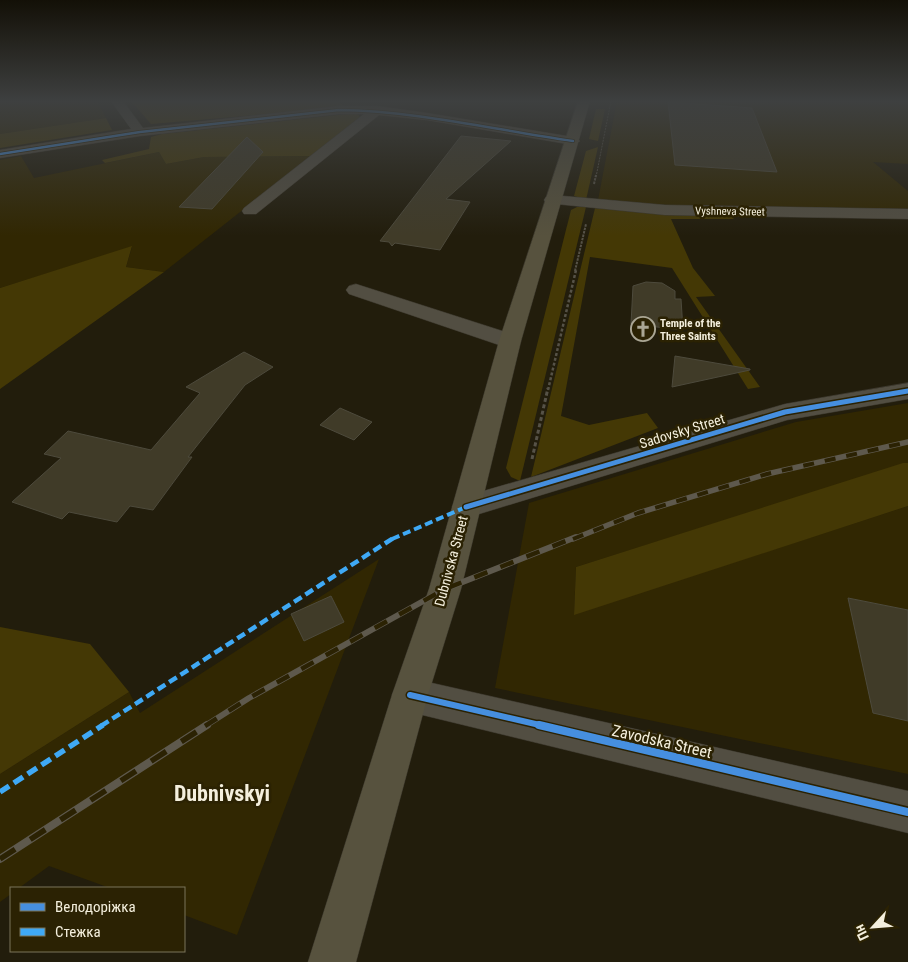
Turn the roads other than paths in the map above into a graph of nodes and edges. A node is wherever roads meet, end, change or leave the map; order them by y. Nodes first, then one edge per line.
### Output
1 (52, 146) edge
2 (332, 146) edge
3 (571, 146) edge
4 (0, 154) edge
5 (552, 200) junction
6 (250, 211) dead end
7 (908, 214) edge
8 (356, 290) dead end
9 (510, 341) junction
10 (908, 391) edge
11 (466, 507) junction
12 (410, 695) junction
13 (908, 812) edge
14 (332, 962) edge

1 - 4 street
2 - 6 street
3 - 5 main road, Dubnivska Street
5 - 7 street, Vyshneva Street
5 - 9 main road, Dubnivska Street
8 - 9 street
9 - 11 main road, Dubnivska Street
10 - 11 street, Sadovsky Street
11 - 12 main road, Dubnivska Street
12 - 13 street, Zavodska Street
12 - 14 main road, Dubnivska Street

